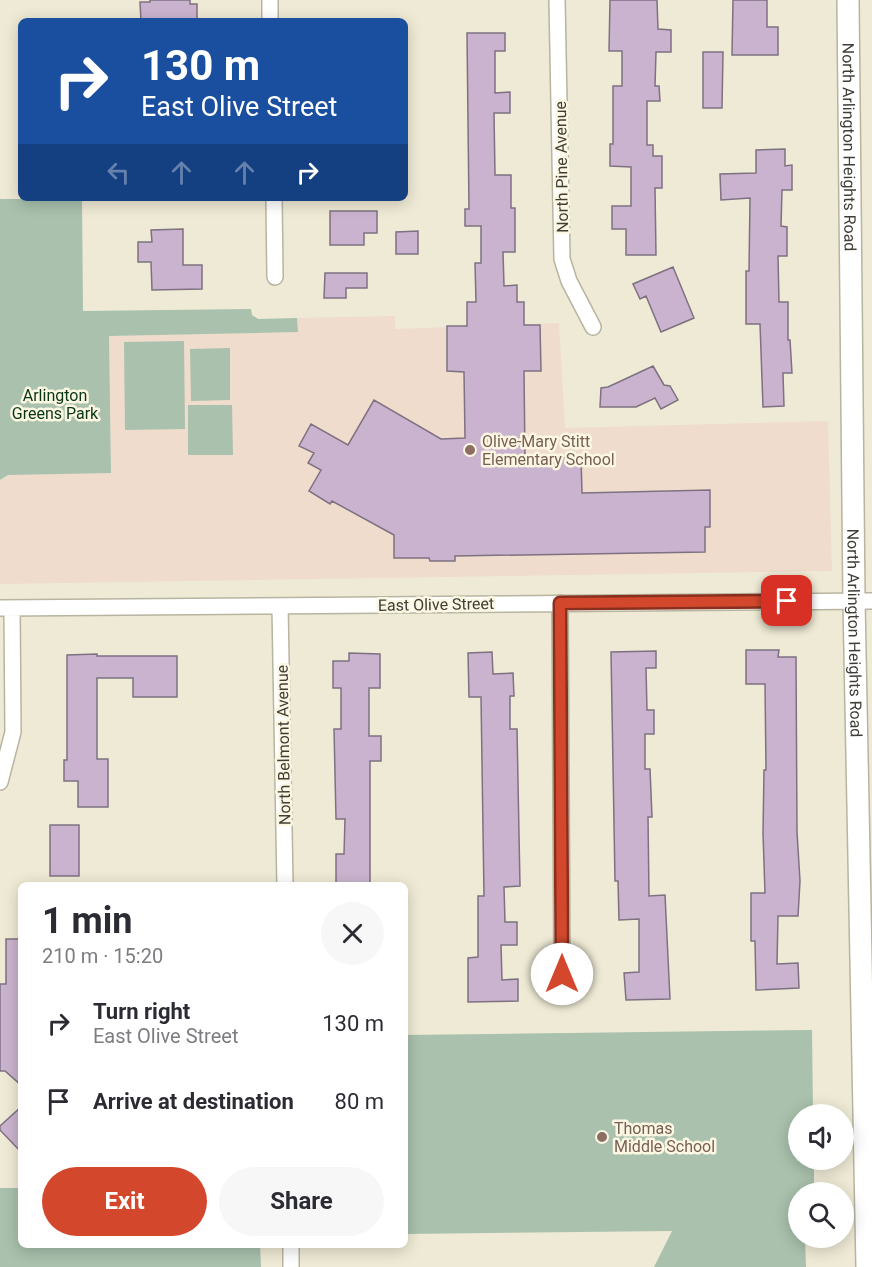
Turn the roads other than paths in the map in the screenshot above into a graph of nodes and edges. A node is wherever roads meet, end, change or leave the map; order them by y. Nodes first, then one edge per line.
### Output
1 (270, 0) edge
2 (557, 0) edge
3 (848, 0) edge
4 (270, 18) edge
5 (274, 201) edge
6 (275, 277) dead end
7 (593, 327) dead end
8 (863, 601) edge
9 (560, 603) junction
10 (280, 606) junction
11 (6, 608) edge
12 (0, 782) edge
13 (285, 882) edge
14 (562, 974) dead end
15 (291, 1248) edge
16 (291, 1267) edge
17 (867, 1267) edge

1 - 4 street
2 - 7 street, North Pine Avenue
3 - 8 main road, North Arlington Heights Road
5 - 6 street
8 - 9 street, East Olive Street
8 - 17 main road, North Arlington Heights Road
9 - 10 street, East Olive Street
9 - 14 street
10 - 11 street, East Olive Street
10 - 13 street, North Belmont Avenue
11 - 12 street
15 - 16 street

